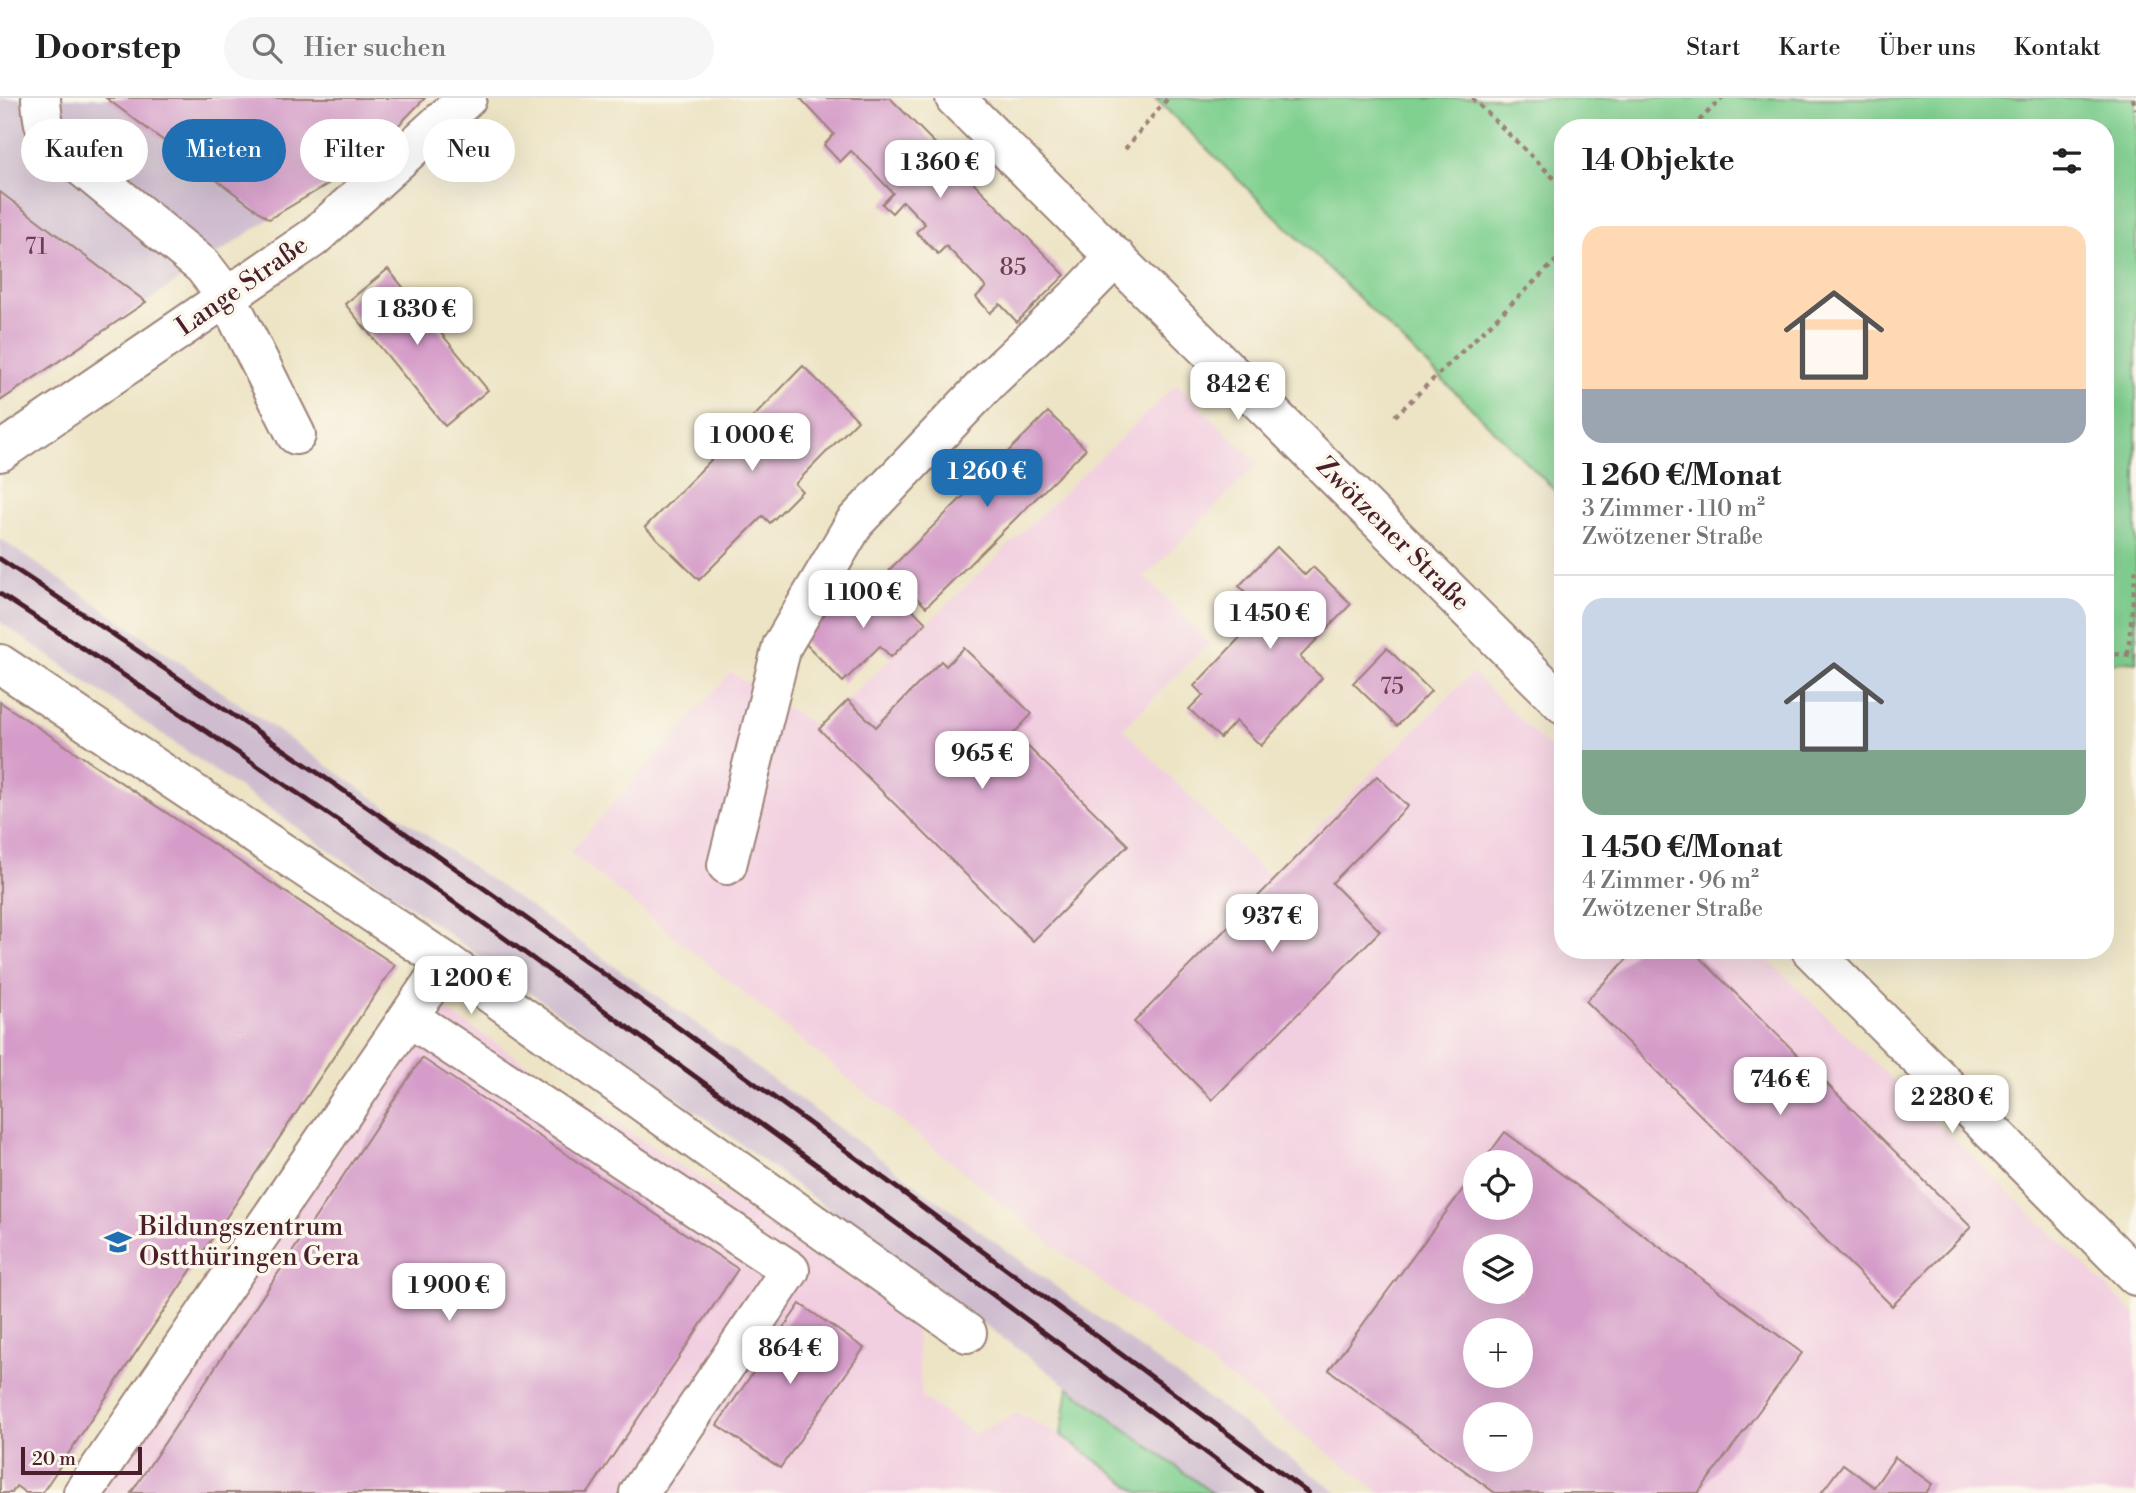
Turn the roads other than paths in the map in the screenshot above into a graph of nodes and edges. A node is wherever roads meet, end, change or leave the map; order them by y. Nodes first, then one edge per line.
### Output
1 (41, 98) edge
2 (467, 98) edge
3 (955, 98) edge
4 (1116, 257) junction
5 (227, 297) junction
6 (296, 435) dead end
7 (0, 452) edge
8 (0, 664) edge
9 (1554, 695) edge
10 (727, 864) dead end
11 (1820, 959) edge
12 (446, 962) junction
13 (410, 1018) junction
14 (2136, 1276) edge
15 (967, 1333) dead end
16 (83, 1493) edge
17 (639, 1493) edge

1 - 5 street
2 - 5 street, Lange Straße
3 - 4 street, Zwötzener Straße
4 - 9 street, Zwötzener Straße
4 - 10 street
5 - 6 street
5 - 7 street, Lange Straße
8 - 12 street
11 - 14 street
12 - 13 street
12 - 15 street
13 - 16 street
13 - 17 street

